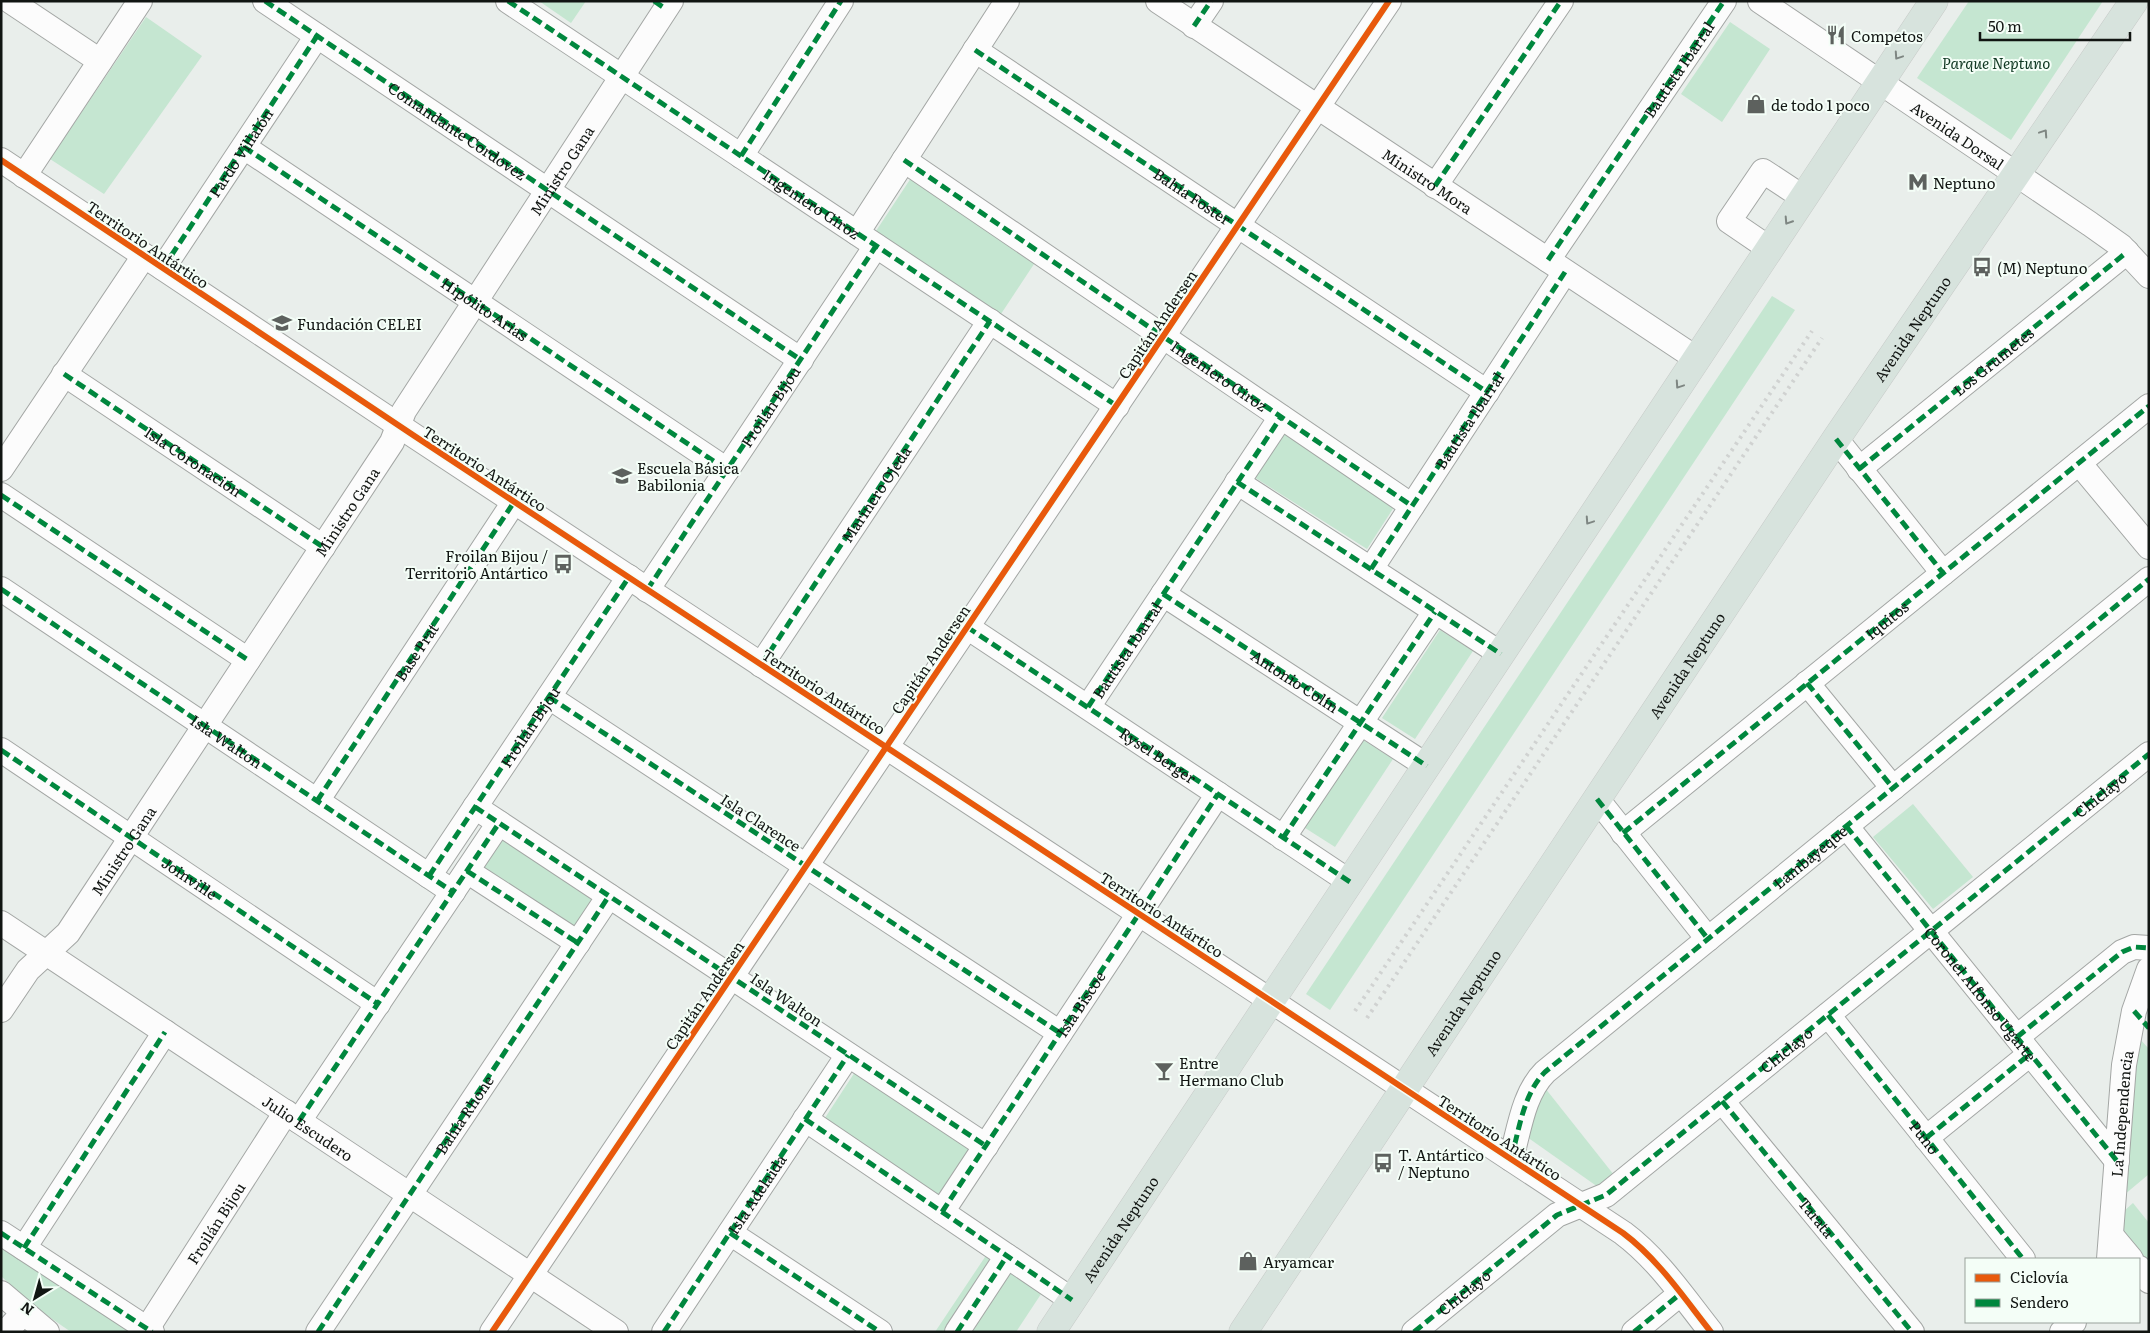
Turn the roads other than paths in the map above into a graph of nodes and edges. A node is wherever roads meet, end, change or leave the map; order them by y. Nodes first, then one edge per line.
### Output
1 (10, 1) edge
2 (140, 1) edge
3 (264, 1) edge
4 (508, 1) edge
5 (841, 1) edge
6 (1007, 1) edge
7 (1158, 1) edge
8 (1211, 1) edge
9 (1389, 1) edge
10 (1560, 1) edge
11 (1724, 1) edge
12 (1760, 1) edge
13 (1934, 1) edge
14 (2134, 1) edge
15 (664, 4) edge
16 (1194, 26) junction
17 (317, 36) junction
18 (975, 50) junction
19 (100, 62) junction
20 (622, 77) junction
21 (1880, 82) junction
22 (1318, 108) junction
23 (244, 147) junction
24 (741, 156) junction
25 (1, 160) edge
26 (904, 160) junction
27 (2016, 173) junction
28 (24, 176) junction
29 (1435, 186) junction
30 (548, 190) junction
31 (1804, 198) junction
32 (1238, 226) junction
33 (857, 233) junction
34 (876, 246) junction
35 (1770, 249) junction
36 (2127, 252) junction
37 (153, 262) junction
38 (1556, 266) junction
39 (2149, 276) edge
40 (475, 302) junction
41 (990, 321) junction
42 (1163, 336) junction
43 (1696, 359) junction
44 (801, 360) junction
45 (64, 374) junction
46 (1487, 392) junction
47 (1117, 406) junction
48 (2149, 406) edge
49 (1281, 417) junction
50 (399, 426) junction
51 (1836, 439) junction
52 (2079, 463) junction
53 (1, 468) edge
54 (1860, 469) junction
55 (727, 470) junction
56 (1237, 482) junction
57 (1, 495) edge
58 (514, 502) junction
59 (1412, 506) junction
60 (323, 547) junction
61 (2149, 547) edge
62 (1370, 569) junction
63 (1943, 573) junction
64 (2149, 579) edge
65 (638, 584) junction
66 (1, 589) edge
67 (1163, 594) junction
68 (1435, 612) junction
69 (968, 627) junction
70 (1501, 654) junction
71 (248, 660) junction
72 (761, 665) junction
73 (1807, 683) junction
74 (549, 697) junction
75 (1088, 707) junction
76 (1361, 722) junction
77 (205, 726) junction
78 (886, 747) junction
79 (1, 750) edge
80 (2149, 754) edge
81 (1427, 766) junction
82 (1893, 788) junction
83 (1218, 794) junction
84 (1597, 799) junction
85 (317, 801) junction
86 (475, 807) junction
87 (499, 823) junction
88 (1846, 826) junction
89 (1623, 833) junction
90 (130, 837) junction
91 (1283, 838) junction
92 (806, 866) junction
93 (467, 871) junction
94 (429, 876) junction
95 (1350, 882) junction
96 (452, 892) junction
97 (609, 896) junction
98 (1139, 914) junction
99 (1, 923) edge
100 (1931, 931) junction
101 (1708, 939) junction
102 (578, 943) junction
103 (2149, 948) edge
104 (47, 953) junction
105 (2149, 969) edge
106 (731, 977) junction
107 (1271, 1001) junction
108 (378, 1004) junction
109 (1, 1010) edge
110 (1828, 1015) junction
111 (2141, 1020) edge
112 (165, 1032) junction
113 (1060, 1033) junction
114 (2024, 1045) junction
115 (848, 1055) junction
116 (1404, 1089) junction
117 (1722, 1101) junction
118 (292, 1117) junction
119 (805, 1119) junction
120 (1926, 1138) junction
121 (986, 1146) junction
122 (1511, 1159) junction
123 (2117, 1160) junction
124 (409, 1195) junction
125 (1582, 1206) junction
126 (942, 1212) junction
127 (1, 1233) edge
128 (730, 1233) junction
129 (2111, 1235) junction
130 (24, 1248) junction
131 (1006, 1256) junction
132 (2022, 1258) edge
133 (2109, 1258) edge
134 (2130, 1258) edge
135 (2140, 1270) edge
136 (530, 1275) junction
137 (2149, 1280) edge
138 (1, 1293) edge
139 (1680, 1294) junction
140 (1072, 1300) junction
141 (23, 1313) junction
142 (148, 1331) edge
143 (6, 1332) edge
144 (47, 1332) edge
145 (318, 1332) edge
146 (492, 1332) edge
147 (616, 1332) edge
148 (664, 1332) edge
149 (880, 1332) edge
150 (957, 1332) edge
151 (1051, 1332) edge
152 (1243, 1332) edge
153 (1414, 1332) edge
154 (1634, 1332) edge
155 (1711, 1332) edge
156 (1912, 1332) edge

1 - 19 street
2 - 19 street
3 - 17 street, Comandante Cordovez
4 - 20 street, Ingeniero Giroz
5 - 24 street
6 - 18 street
7 - 16 street, Ministro Mora
8 - 16 street
9 - 22 street, Capitán Andersen
10 - 29 street
11 - 38 street, Bautista Ibarral
12 - 21 street, Avenida Dorsal
13 -> 21 main road, Avenida Neptuno
27 -> 14 main road, Avenida Neptuno
15 - 20 street, Ministro Gana
16 - 22 street, Ministro Mora
17 - 23 street, Pardo Villalón
17 - 30 street, Comandante Cordovez
18 - 26 street
18 - 32 street, Bahía Foster
19 - 28 street
20 - 24 street, Ingeniero Giroz
20 - 30 street, Ministro Gana
21 - 27 street, Avenida Dorsal
21 - 31 main road, Avenida Neptuno
22 - 29 street, Ministro Mora
22 - 32 street, Capitán Andersen
23 - 37 street, Pardo Villalón
23 - 40 street, Hipólito Arias
24 - 33 street, Ingeniero Giroz
25 - 28 street, Territorio Antártico
26 - 33 street
26 - 42 street, Ingeniero Giroz
27 - 36 street, Avenida Dorsal
27 - 51 main road, Avenida Neptuno
28 - 37 street, Territorio Antártico
29 - 38 street, Ministro Mora
30 - 40 street, Ministro Gana
30 - 44 street, Comandante Cordovez
31 -> 35 main road, Avenida Neptuno
31 - 35 street
32 - 42 street, Capitán Andersen
32 - 46 street, Bahía Foster
33 - 34 street, Ingeniero Giroz
34 - 41 street, Ingeniero Giroz
34 - 44 street, Froilán Bijou
35 - 43 main road, Avenida Neptuno
36 - 39 street, Avenida Dorsal
36 - 54 street, Los Grumetes
37 - 45 street, Pardo Villalón
37 - 50 street, Territorio Antártico
38 - 43 street, Ministro Mora
38 - 46 street, Bautista Ibarral
40 - 50 street, Ministro Gana
40 - 55 street, Hipólito Arias
41 - 47 street, Ingeniero Giroz
41 - 72 street, Marinero Ojeda
42 - 47 street, Capitán Andersen
42 - 49 street, Ingeniero Giroz
43 -> 70 main road, Avenida Neptuno
44 - 55 street, Froilán Bijou
45 - 53 street, Pardo Villalón
45 - 60 street, Isla Coronación
46 - 59 street, Bautista Ibarral
47 - 69 street, Capitán Andersen
48 - 52 street, Iquitos
49 - 56 street, Bautista Ibarral
49 - 59 street, Ingeniero Giroz
50 - 58 street, Territorio Antártico
50 - 60 street, Ministro Gana
51 - 54 street
51 - 84 main road, Avenida Neptuno
52 - 61 street
52 - 63 street, Iquitos
54 - 63 street
55 - 65 street, Froilán Bijou
56 - 62 street
56 - 67 street, Bautista Ibarral
57 - 71 street
58 - 65 street, Territorio Antártico
58 - 85 street, Base Prat
59 - 62 street, Bautista Ibarral
60 - 71 street, Ministro Gana
62 - 68 street
63 - 73 street, Iquitos
64 - 82 street, Lambayeque
65 - 72 street, Territorio Antártico
65 - 74 street, Froilán Bijou
66 - 77 street, Isla Walton
67 - 75 street, Bautista Ibarral
67 - 76 street, Antonio Colín
68 - 70 street
68 - 76 street
69 - 75 street, Rysel Berger
69 - 78 street, Capitán Andersen
70 - 81 main road, Avenida Neptuno
71 - 77 street, Ministro Gana
72 - 78 street, Territorio Antártico
73 - 82 street
73 - 89 street, Iquitos
74 - 86 street, Froilán Bijou
74 - 92 street, Isla Clarence
75 - 83 street, Rysel Berger
76 - 81 street, Antonio Colín
76 - 91 street
77 - 85 street, Isla Walton
77 - 90 street, Ministro Gana
78 - 92 street, Capitán Andersen
78 - 98 street, Territorio Antártico
79 - 90 street, Joinville
80 - 100 street, Chiclayo
81 - 95 main road, Avenida Neptuno
82 - 88 street, Lambayeque
83 - 91 street, Rysel Berger
83 - 98 street, Isla Biscoe
84 - 89 street
84 - 116 main road, Avenida Neptuno
85 - 94 street, Isla Walton
86 - 87 street, Isla Walton
86 - 94 street, Froilán Bijou
87 - 93 street, Froilán Bijou
87 - 97 street, Isla Walton
88 - 100 street, Coronel Alfonso Ugarte
88 - 101 street, Lambayeque
89 - 101 street
90 - 104 street, Ministro Gana
90 - 108 street, Joinville
91 - 95 street, Rysel Berger
92 - 106 street, Capitán Andersen
92 - 113 street, Isla Clarence
93 - 96 street, Froilán Bijou
93 - 102 street
94 - 96 street, Isla Walton
95 - 107 main road, Avenida Neptuno
96 - 108 street, Froilán Bijou
97 - 102 street, Bahía Rhone
97 - 106 street, Isla Walton
98 - 107 street, Territorio Antártico
98 - 113 street, Isla Biscoe
99 - 104 street, Julio Escudero
100 - 110 street, Chiclayo
100 - 114 street, Coronel Alfonso Ugarte
101 - 122 street, Lambayeque
102 - 124 street, Bahía Rhone
103 - 114 street
104 - 109 street, Ministro Gana
104 - 112 street, Julio Escudero
105 - 111 street, La Independencia
106 - 115 street, Isla Walton
106 - 136 street, Capitán Andersen
107 - 116 street, Territorio Antártico
107 - 140 main road, Avenida Neptuno
108 - 118 street, Froilán Bijou
110 - 117 street, Chiclayo
110 - 120 street, Puno
111 - 123 street, La Independencia
112 - 118 street, Julio Escudero
112 - 130 street
113 - 121 street, Isla Biscoe
114 - 120 street
114 - 123 street, Coronel Alfonso Ugarte
115 - 119 street, Isla Adelaida
115 - 121 street, Isla Walton
116 - 122 street, Territorio Antártico
116 - 152 main road, Avenida Neptuno
117 - 125 street, Chiclayo
117 - 156 street, Tarata
118 - 124 street, Julio Escudero
118 - 142 street, Froilán Bijou
119 - 126 street
119 - 128 street, Isla Adelaida
120 - 132 street, Puno
121 - 126 street, Isla Biscoe
122 - 125 street, Territorio Antártico
123 - 129 street, La Independencia
124 - 136 street, Julio Escudero
124 - 145 street, Bahía Rhone
125 - 139 street, Territorio Antártico
125 - 153 street, Chiclayo
126 - 131 street
127 - 130 street
128 - 148 street, Isla Adelaida
128 - 149 street
129 - 133 street, La Independencia
129 - 134 street
130 - 142 street
131 - 140 street
131 - 150 street
135 - 137 street
136 - 146 street, Capitán Andersen
136 - 147 street, Julio Escudero
138 - 141 street
139 - 154 street
139 - 155 street, Territorio Antártico
140 - 151 main road, Avenida Neptuno
141 - 143 street
141 - 144 street

